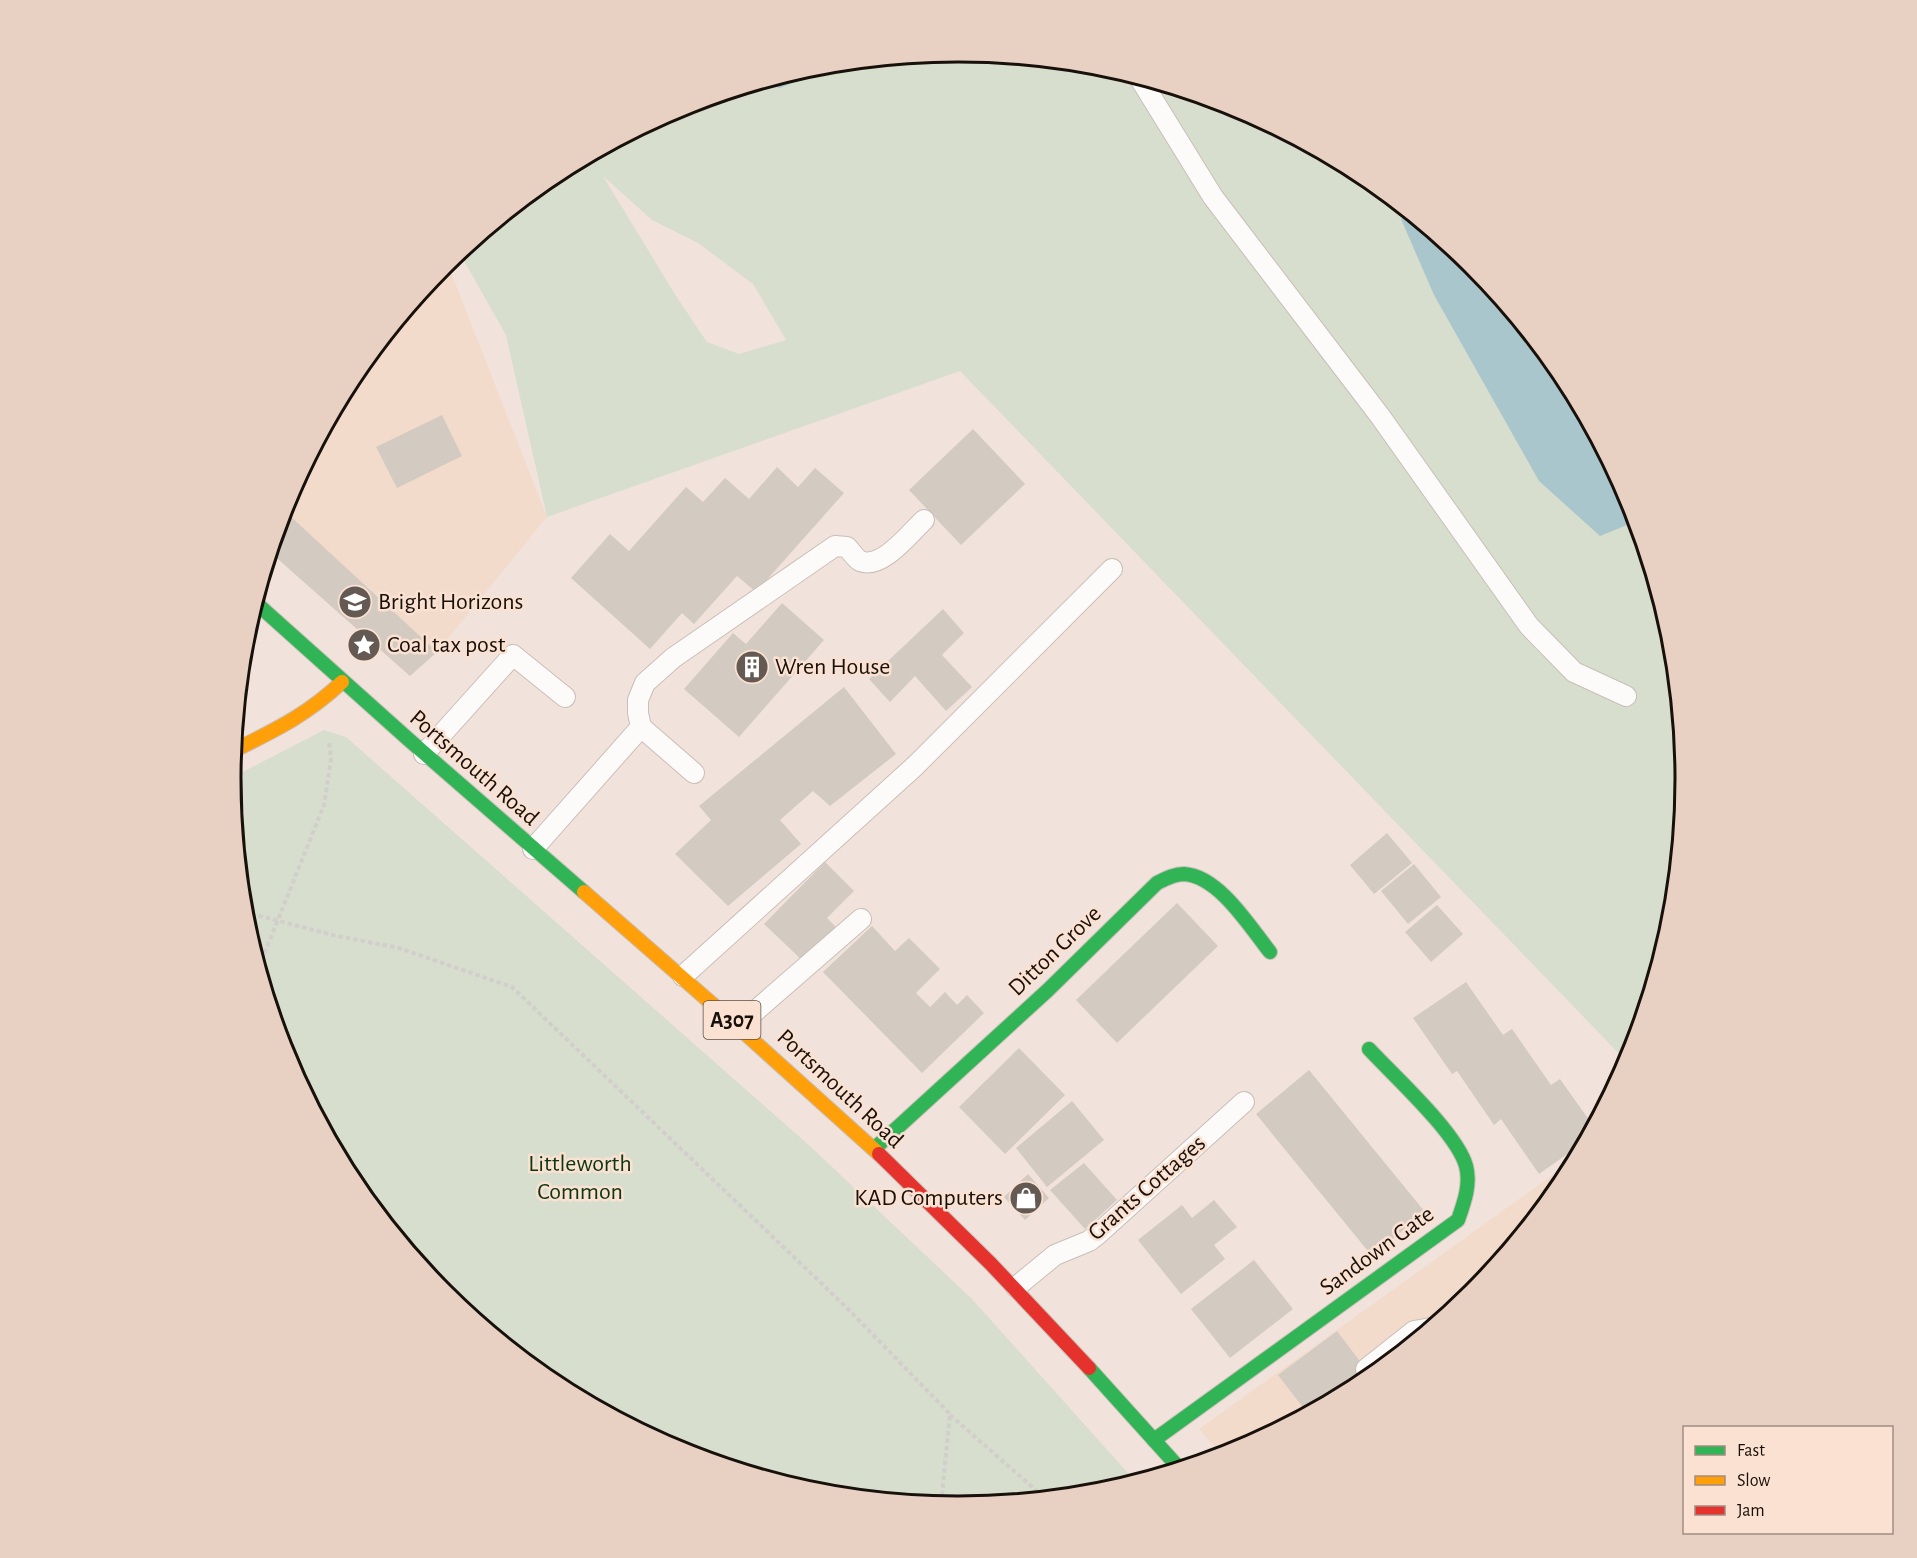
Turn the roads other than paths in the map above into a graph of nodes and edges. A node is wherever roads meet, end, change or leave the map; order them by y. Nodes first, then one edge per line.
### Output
1 (1145, 86) edge
2 (924, 520) dead end
3 (1112, 568) dead end
4 (262, 608) edge
5 (342, 682) junction
6 (1626, 696) dead end
7 (565, 697) dead end
8 (641, 728) junction
9 (242, 746) edge
10 (424, 754) junction
11 (694, 773) dead end
12 (533, 849) junction
13 (861, 919) dead end
14 (1270, 952) dead end
15 (683, 976) junction
16 (738, 1026) junction
17 (1369, 1049) dead end
18 (1244, 1102) dead end
19 (874, 1149) junction
20 (1016, 1287) junction
21 (1417, 1331) edge
22 (1366, 1369) dead end
23 (1154, 1440) junction
24 (1174, 1463) edge

1 - 6 lane
2 - 8 lane
3 - 15 lane
4 - 5 main road, Portsmouth Road / A307
5 - 9 main road
5 - 10 main road, Portsmouth Road / A307
7 - 10 lane
8 - 11 lane
8 - 12 lane
10 - 12 main road, Portsmouth Road / A307
12 - 15 main road, Portsmouth Road / A307
13 - 16 lane
14 - 19 main road, Ditton Grove
15 - 16 main road, Portsmouth Road / A307
16 - 19 main road, Portsmouth Road / A307
17 - 23 main road, Sandown Gate
18 - 20 lane, Grants Cottages
19 - 20 main road, Portsmouth Road / A307
20 - 23 main road, Portsmouth Road / A307
21 - 22 lane
23 - 24 main road, Portsmouth Road / A307

